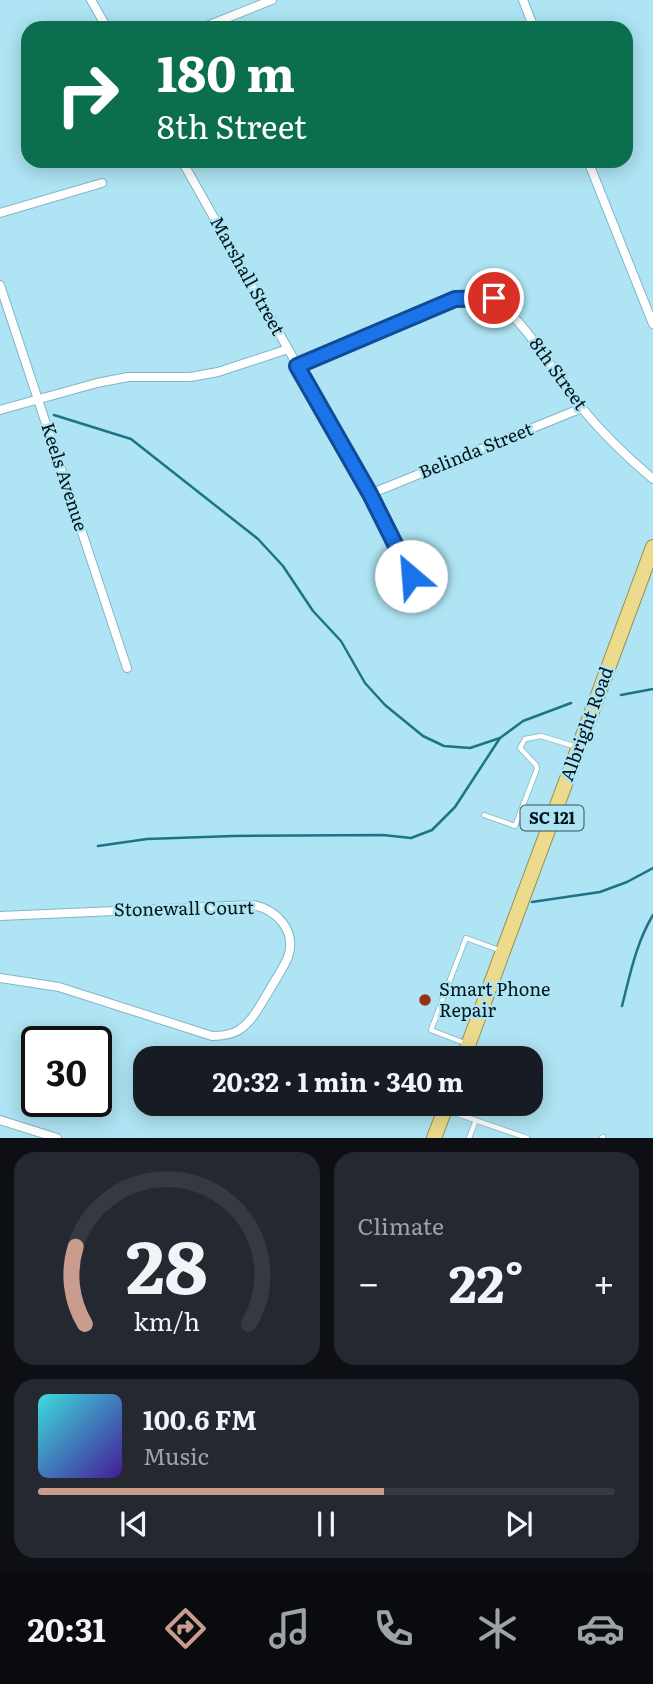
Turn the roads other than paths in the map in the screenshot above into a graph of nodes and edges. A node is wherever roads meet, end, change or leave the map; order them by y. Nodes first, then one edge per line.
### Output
1 (91, 0) edge
2 (272, 0) edge
3 (523, 0) edge
4 (103, 21) edge
5 (220, 21) edge
6 (531, 21) edge
7 (186, 168) edge
8 (591, 168) edge
9 (102, 183) dead end
10 (0, 213) edge
11 (0, 285) edge
12 (653, 324) edge
13 (288, 349) junction
14 (297, 366) junction
15 (39, 399) junction
16 (582, 408) junction
17 (0, 410) edge
18 (653, 479) edge
19 (370, 494) junction
20 (653, 547) edge
21 (411, 576) dead end
22 (127, 668) dead end
23 (578, 747) junction
24 (520, 812) junction
25 (484, 816) dead end
26 (550, 823) junction
27 (0, 916) edge
28 (502, 951) junction
29 (0, 978) edge
30 (468, 1044) joint
31 (443, 1116) edge
32 (467, 1116) edge
33 (0, 1120) edge
34 (476, 1120) junction
35 (57, 1138) edge
36 (434, 1138) edge
37 (469, 1138) edge
38 (526, 1138) edge

1 - 4 street
2 - 5 street
3 - 6 street
7 - 13 street, Marshall Street
8 - 12 street
9 - 10 street
11 - 15 street, Keels Avenue
13 - 14 street, Marshall Street
13 - 15 street
14 - 16 street, 8th Street
14 - 19 street, Marshall Street
15 - 17 street
15 - 22 street, Keels Avenue
16 - 18 street, 8th Street
16 - 19 street, Belinda Street
19 - 21 street, Marshall Street
20 - 23 highway, Albright Road / SC 121
23 - 24 lane
23 - 26 highway, Albright Road / SC 121
24 - 25 lane
24 - 26 lane
26 - 28 highway, Albright Road / SC 121
27 - 29 street, Stonewall Court
28 - 30 highway, Albright Road / SC 121
28 - 30 lane
31 - 36 highway
32 - 34 lane
33 - 35 street
34 - 37 lane
34 - 38 lane

